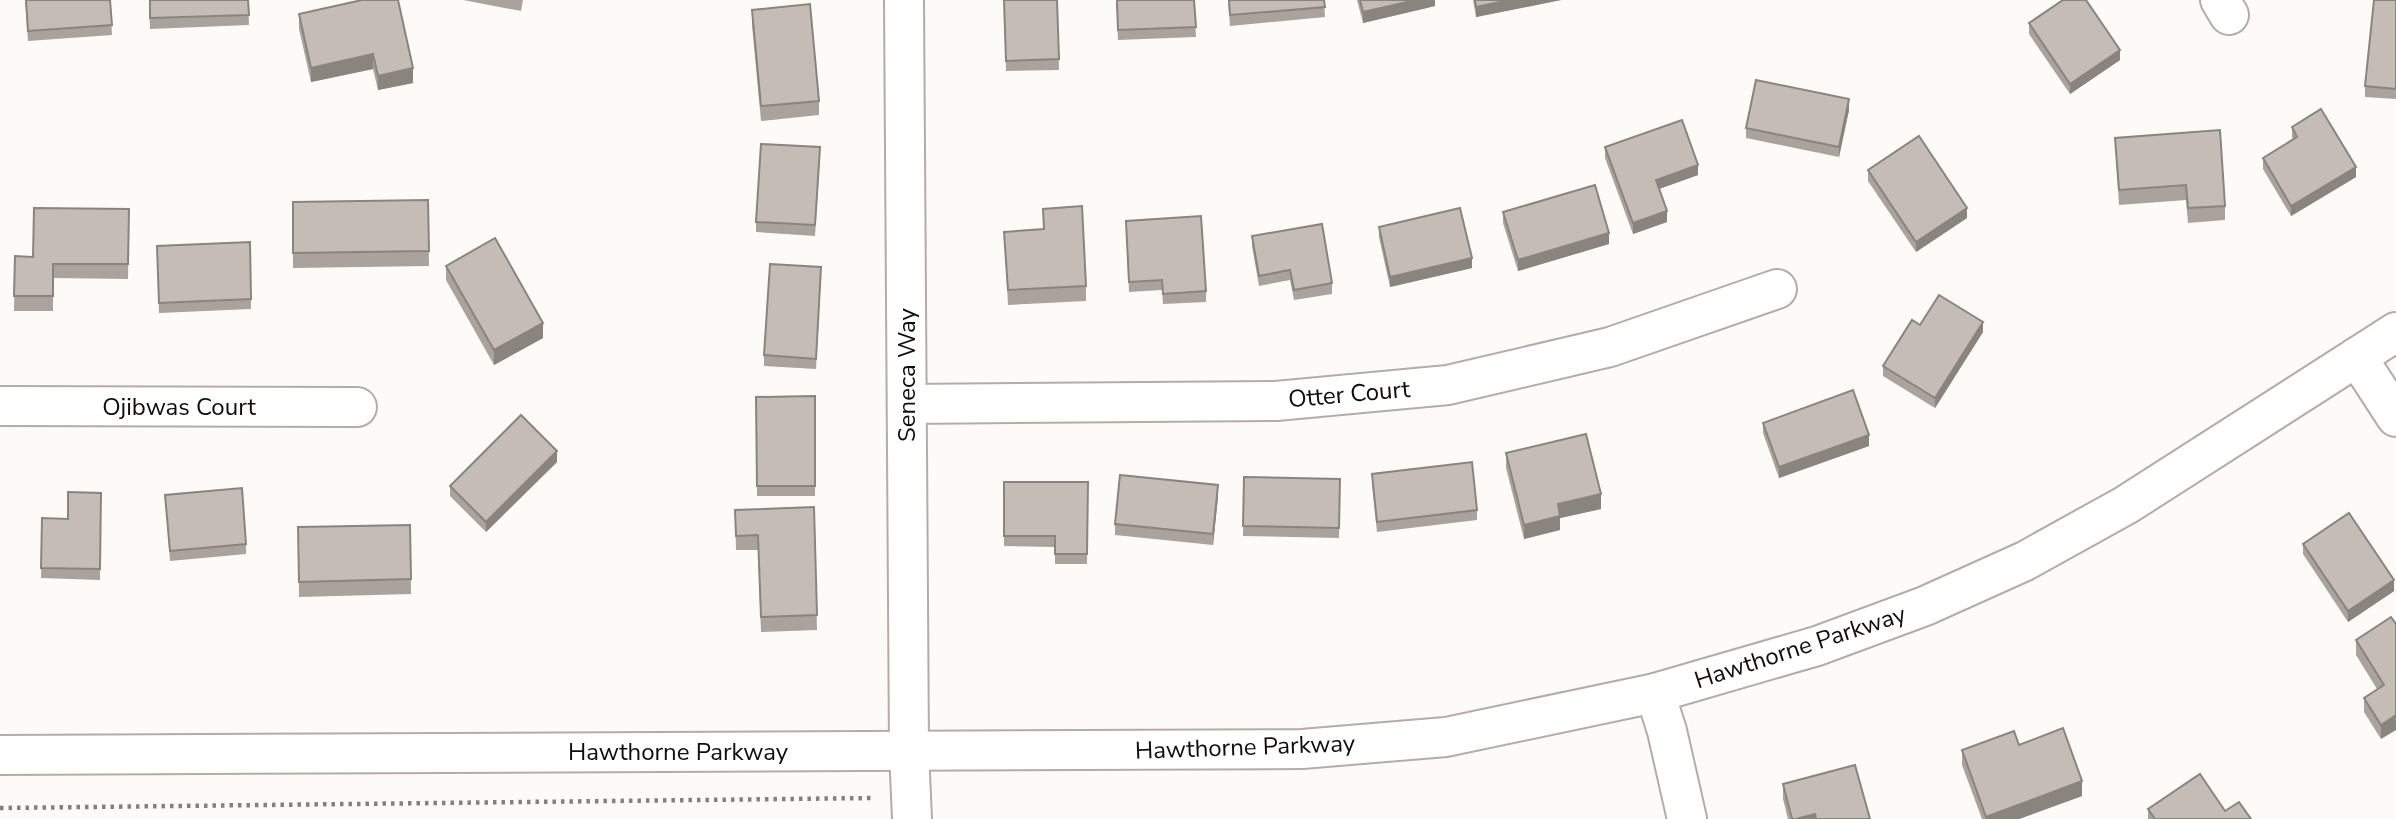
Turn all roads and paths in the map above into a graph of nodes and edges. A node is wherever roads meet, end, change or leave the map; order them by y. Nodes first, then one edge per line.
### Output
1 (904, 0) edge
2 (1777, 289) dead end
3 (2396, 332) edge
4 (2357, 357) junction
5 (907, 404) junction
6 (0, 407) edge
7 (358, 407) dead end
8 (2396, 416) edge
9 (1655, 693) junction
10 (909, 750) junction
11 (0, 755) edge
12 (912, 819) edge
13 (1687, 819) edge

1 - 5 street, Seneca Way
2 - 5 street, Otter Court
3 - 4 street, Hawthorne Parkway
4 - 8 street
4 - 9 street, Hawthorne Parkway
5 - 10 street, Seneca Way
6 - 7 street, Ojibwas Court
9 - 10 street, Hawthorne Parkway
9 - 13 street
10 - 11 street, Hawthorne Parkway
10 - 12 street, Seneca Way

